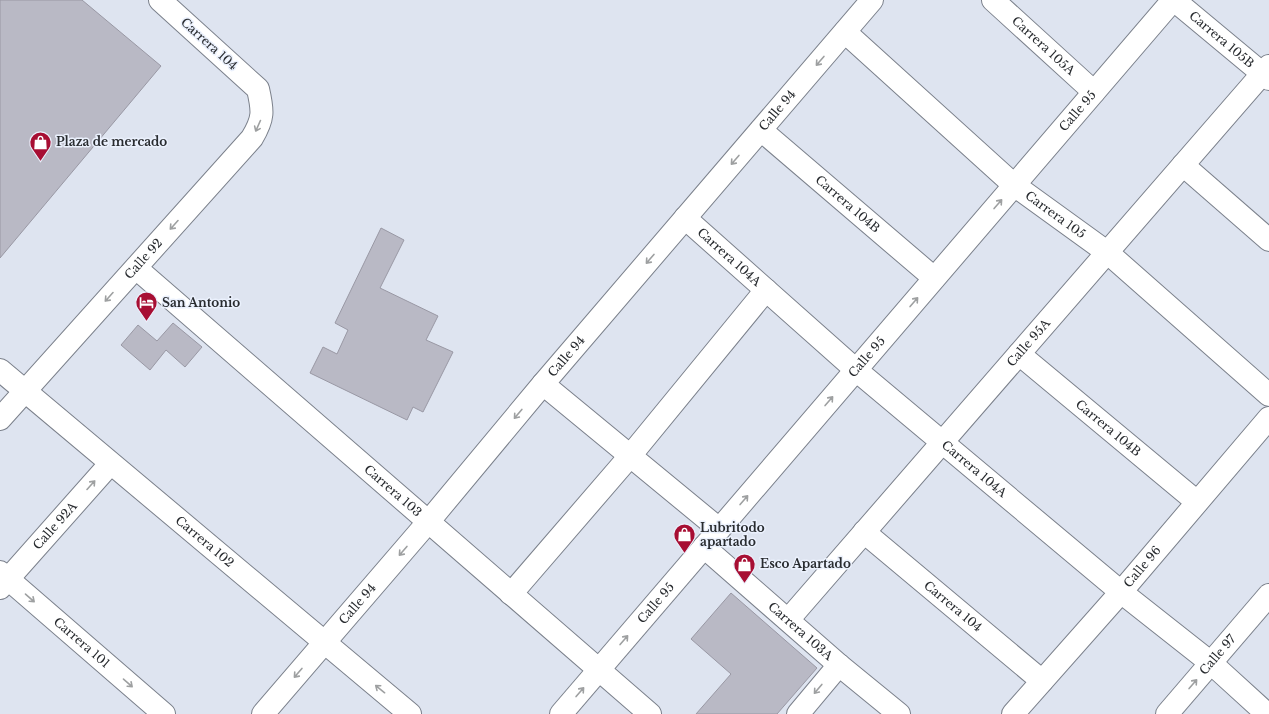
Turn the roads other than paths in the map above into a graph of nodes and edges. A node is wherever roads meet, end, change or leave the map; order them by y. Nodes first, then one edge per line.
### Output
1 (160, 0) edge
2 (872, 0) edge
3 (993, 0) edge
4 (1174, 0) edge
5 (845, 32) junction
6 (1267, 73) edge
7 (258, 89) joint
8 (1094, 92) junction
9 (761, 130) junction
10 (1184, 165) junction
11 (1014, 185) junction
12 (685, 218) junction
13 (1269, 240) edge
14 (1108, 253) junction
15 (136, 268) junction
16 (934, 278) junction
17 (766, 290) junction
18 (1019, 354) junction
19 (0, 370) edge
20 (856, 370) junction
21 (543, 384) junction
22 (24, 391) junction
23 (1269, 395) edge
24 (1269, 418) edge
25 (0, 419) edge
26 (942, 442) junction
27 (630, 456) junction
28 (110, 464) junction
29 (1198, 502) junction
30 (429, 521) junction
31 (719, 529) junction
32 (864, 532) junction
33 (704, 547) junction
34 (3, 580) edge
35 (1121, 592) junction
36 (511, 594) junction
37 (1269, 595) edge
38 (788, 620) junction
39 (324, 643) junction
40 (1211, 663) junction
41 (839, 664) junction
42 (599, 670) junction
43 (1042, 681) junction
44 (164, 714) edge
45 (263, 714) edge
46 (410, 714) edge
47 (561, 714) edge
48 (650, 714) edge
49 (798, 714) edge
50 (899, 714) edge
51 (1013, 714) edge
52 (1167, 714) edge
53 (1267, 714) edge

1 - 7 street, Carrera 104
2 - 5 street, Calle 94
3 - 8 street, Carrera 105A
4 - 6 street, Carrera 105B
4 - 8 street, Calle 95
5 -> 9 street, Calle 94
5 - 11 street, Carrera 105
6 - 10 street, Calle 95A
7 -> 15 street, Calle 92
8 - 11 street, Calle 95
9 -> 12 street, Calle 94
9 - 16 street, Carrera 104B
10 - 13 street
10 - 14 street, Calle 95A
11 - 14 street, Carrera 105
16 -> 11 street, Calle 95
12 - 17 street, Carrera 104A
12 -> 21 street, Calle 94
14 - 18 street, Calle 95A
14 - 23 street, Carrera 105
15 -> 22 street, Calle 92
15 - 30 street, Carrera 103
20 -> 16 street, Calle 95
17 - 20 street, Carrera 104A
17 - 27 street
18 - 26 street, Calle 95A
18 - 29 street, Carrera 104B
19 - 22 street, Carrera 102
20 - 26 street, Carrera 104A
31 -> 20 street, Calle 95
21 - 27 street
21 -> 30 street, Calle 94
22 - 25 street, Calle 92
22 - 28 street, Carrera 102
24 - 29 street, Calle 96
26 - 32 street, Calle 95A
26 - 35 street, Carrera 104A
27 - 31 street
27 - 36 street
34 -> 28 street, Calle 92A
28 - 39 street, Carrera 102
29 - 35 street, Calle 96
30 - 36 street, Carrera 103
30 -> 39 street, Calle 94
31 - 33 street, Calle 95
32 - 38 street, Calle 95A
32 - 43 street, Carrera 104
33 - 38 street, Carrera 103A
42 -> 33 street, Calle 95
34 -> 44 street, Carrera 101
35 - 40 street, Carrera 104A
35 - 43 street, Calle 96
36 - 42 street, Carrera 103
37 - 40 street, Calle 97
38 - 41 street, Carrera 103A
39 -> 45 street, Calle 94
46 -> 39 street, Carrera 102
52 -> 40 street, Calle 97
40 - 53 street, Carrera 104A
41 -> 49 street
41 - 50 street, Carrera 103A
47 -> 42 street, Calle 95
42 - 48 street, Carrera 103
43 - 51 street, Calle 96

